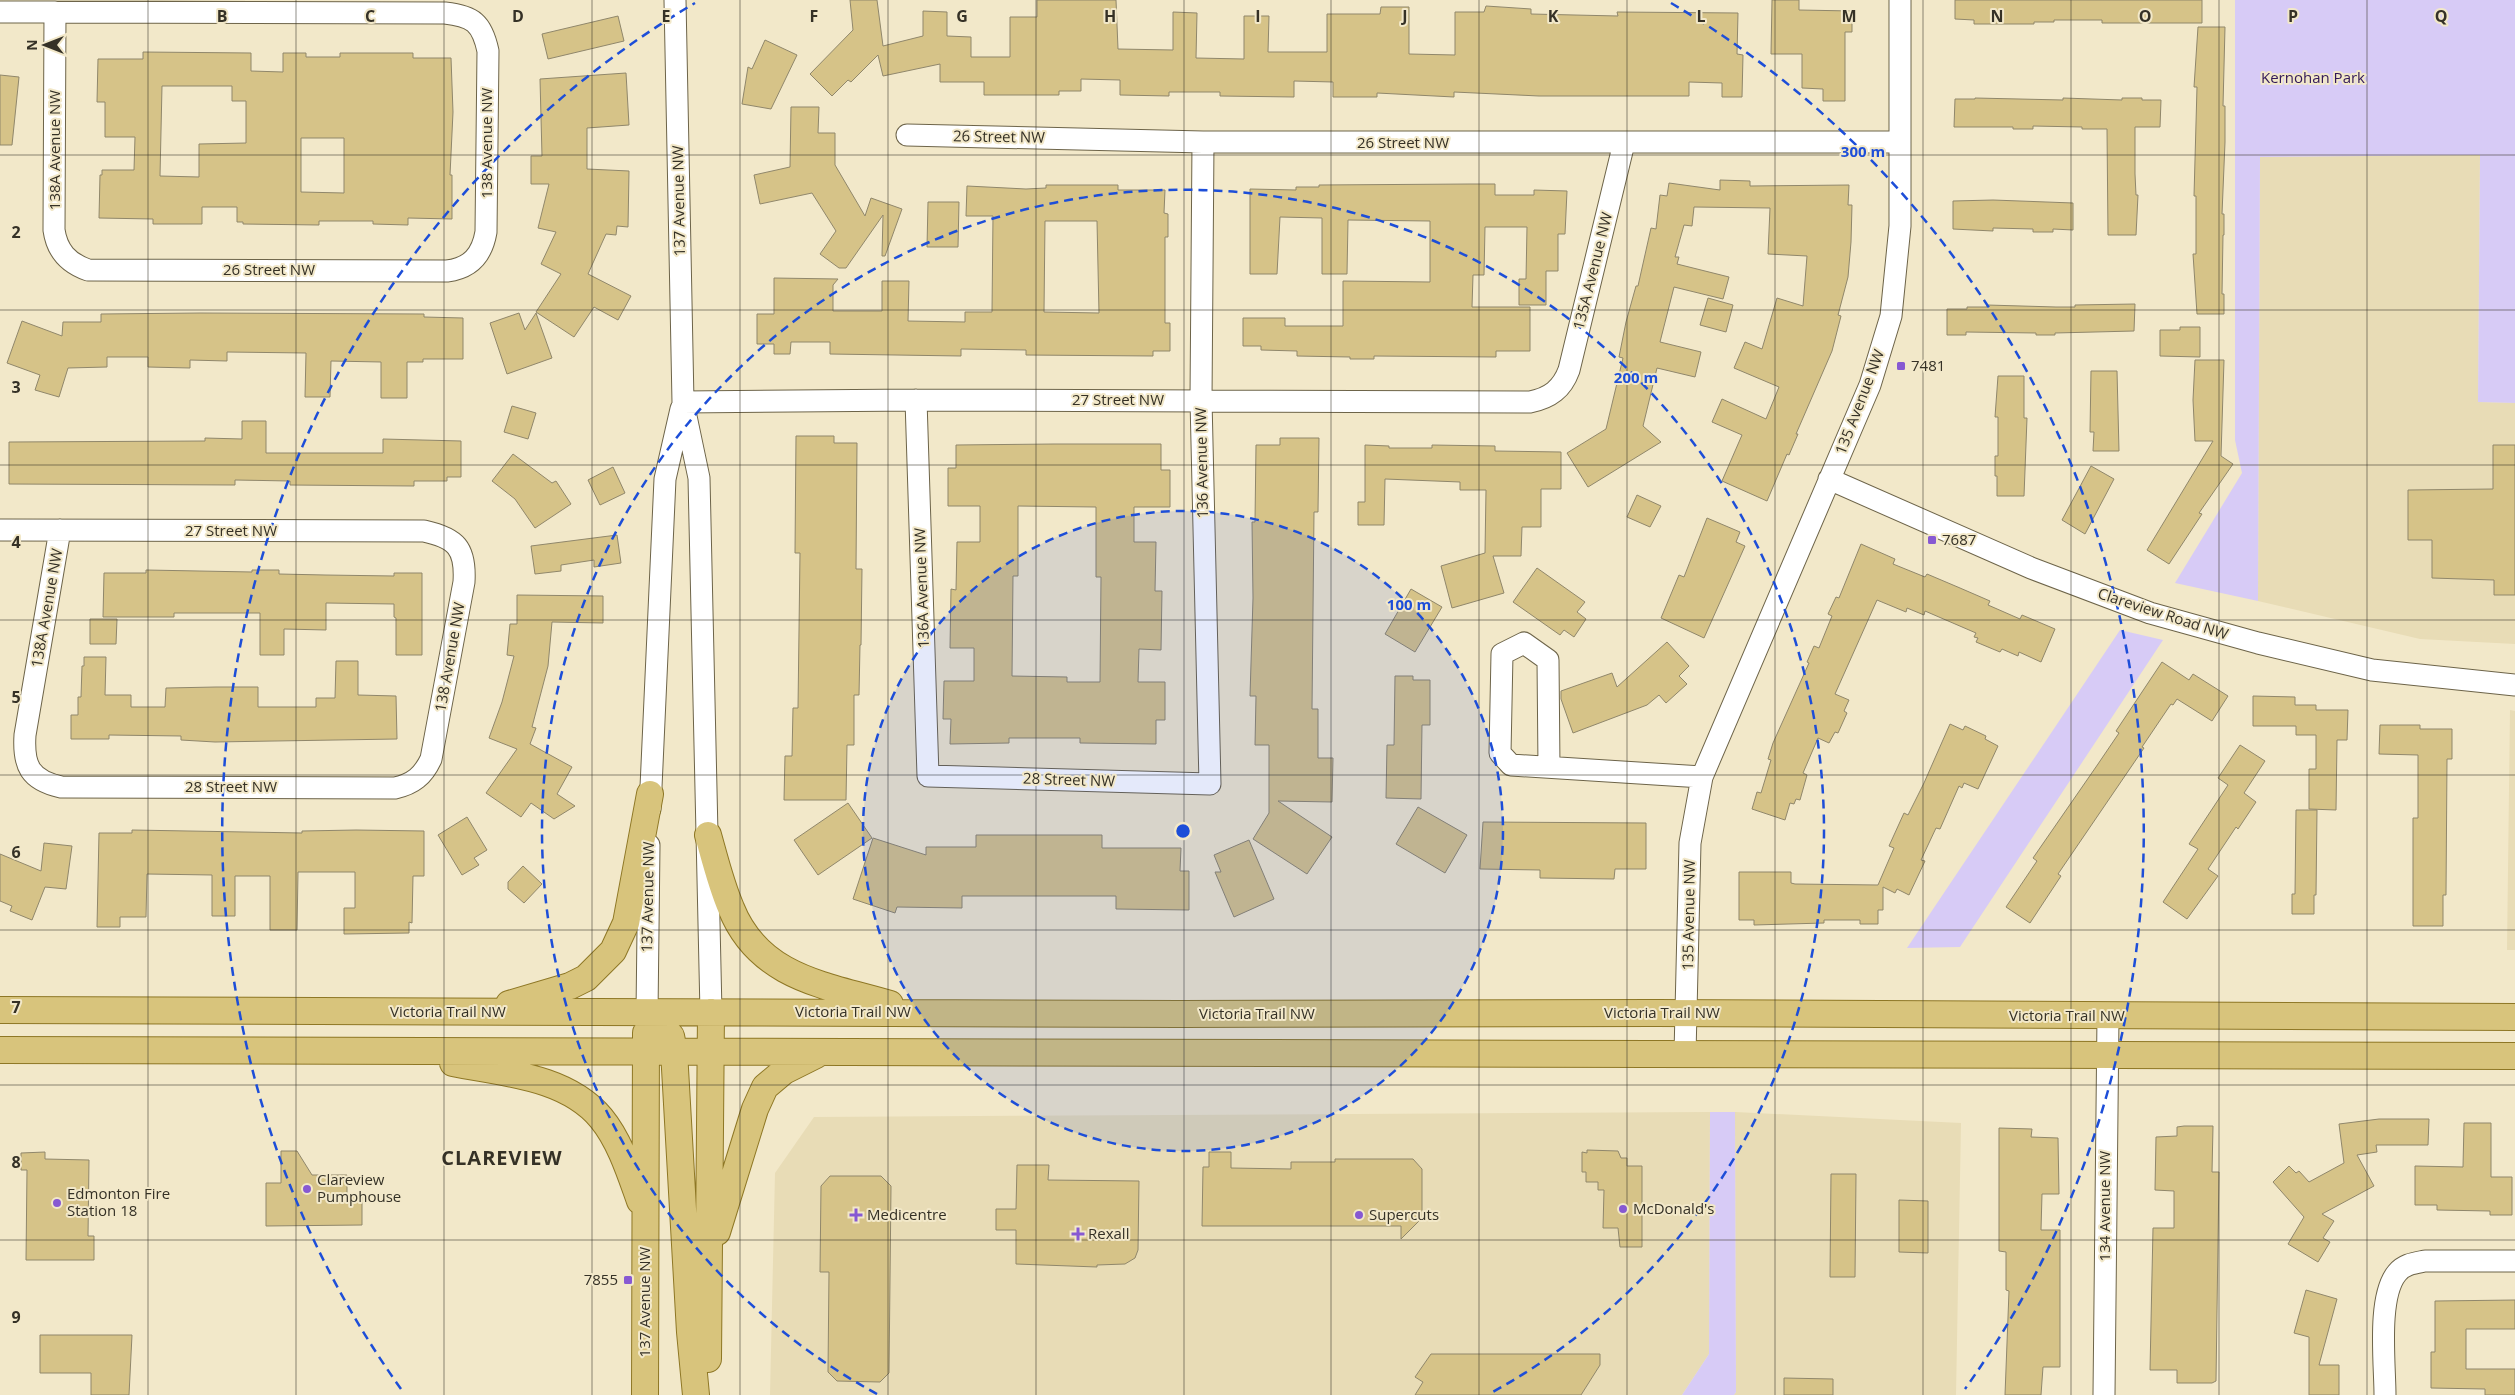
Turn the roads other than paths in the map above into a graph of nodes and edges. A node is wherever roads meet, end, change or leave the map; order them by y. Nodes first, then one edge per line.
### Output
1 (674, 0) edge
2 (1900, 0) edge
3 (0, 12) edge
4 (55, 12) junction
5 (907, 135) dead end
6 (1203, 142) junction
7 (1900, 142) junction
8 (1624, 143) junction
9 (65, 256) joint
10 (474, 260) joint
11 (1552, 394) joint
12 (916, 400) junction
13 (1201, 400) junction
14 (683, 402) junction
15 (1829, 479) junction
16 (0, 530) edge
17 (60, 530) junction
18 (458, 545) joint
19 (2515, 685) edge
20 (1549, 766) junction
21 (426, 769) joint
22 (32, 774) joint
23 (928, 776) joint
24 (1702, 777) junction
25 (1210, 784) joint
26 (650, 794) junction
27 (708, 836) junction
28 (0, 1010) edge
29 (711, 1012) junction
30 (919, 1012) junction
31 (480, 1013) junction
32 (647, 1013) junction
33 (1687, 1013) junction
34 (2108, 1016) junction
35 (2515, 1017) edge
36 (0, 1050) edge
37 (674, 1051) junction
38 (398, 1052) junction
39 (646, 1052) junction
40 (711, 1052) junction
41 (821, 1053) junction
42 (1685, 1054) junction
43 (2106, 1055) junction
44 (2515, 1056) edge
45 (646, 1218) junction
46 (708, 1259) junction
47 (2515, 1261) edge
48 (645, 1395) edge
49 (696, 1395) edge
50 (708, 1395) edge
51 (2104, 1395) edge
52 (2385, 1395) edge

1 - 14 street, 137 Avenue NW
2 - 7 street, 135 Avenue NW
3 - 4 street
4 - 9 street, 138A Avenue NW
4 - 10 street, 138 Avenue NW
5 - 6 street, 26 Street NW
6 - 8 street, 26 Street NW
6 - 13 street, 136 Avenue NW
7 - 8 street, 26 Street NW
7 - 15 street, 135 Avenue NW
8 - 11 street, 135A Avenue NW
9 - 10 street, 26 Street NW
11 - 13 street, 27 Street NW
12 - 13 street, 27 Street NW
12 - 14 street, 27 Street NW
12 - 23 street, 136A Avenue NW
13 - 25 street, 136 Avenue NW
14 - 26 street, 137 Avenue NW
14 - 27 street, 137 Avenue NW
15 - 19 street, Clareview Road NW
15 - 24 street, 135 Avenue NW
16 - 17 street, 27 Street NW
17 - 18 street, 27 Street NW
17 - 22 street, 138A Avenue NW
18 - 21 street, 138 Avenue NW
20 - 20 street
20 - 24 street
21 - 22 street, 28 Street NW
23 - 25 street, 28 Street NW
24 - 33 street, 135 Avenue NW
26 - 31 main road
26 - 32 street, 137 Avenue NW
27 - 29 street, 137 Avenue NW
27 - 30 main road
28 - 31 main road, Victoria Trail NW
29 - 30 main road, Victoria Trail NW
29 - 32 main road, Victoria Trail NW
29 - 40 main road, 137 Avenue NW
30 - 33 main road, Victoria Trail NW
31 - 32 main road, Victoria Trail NW
32 - 37 main road
32 - 39 main road, 137 Avenue NW
33 - 34 main road, Victoria Trail NW
33 - 42 street, 135 Avenue NW
34 - 35 main road, Victoria Trail NW
34 - 43 street, 134 Avenue NW
36 - 38 main road
37 - 39 main road
37 - 40 main road
37 - 49 main road
38 - 39 main road
38 - 45 main road
39 - 45 main road, 137 Avenue NW
40 - 41 main road
40 - 46 main road, 137 Avenue NW
41 - 42 main road
41 - 46 main road
42 - 43 main road
43 - 44 main road
43 - 51 street, 134 Avenue NW
45 - 48 main road, 137 Avenue NW
46 - 50 main road, 137 Avenue NW
47 - 52 street

